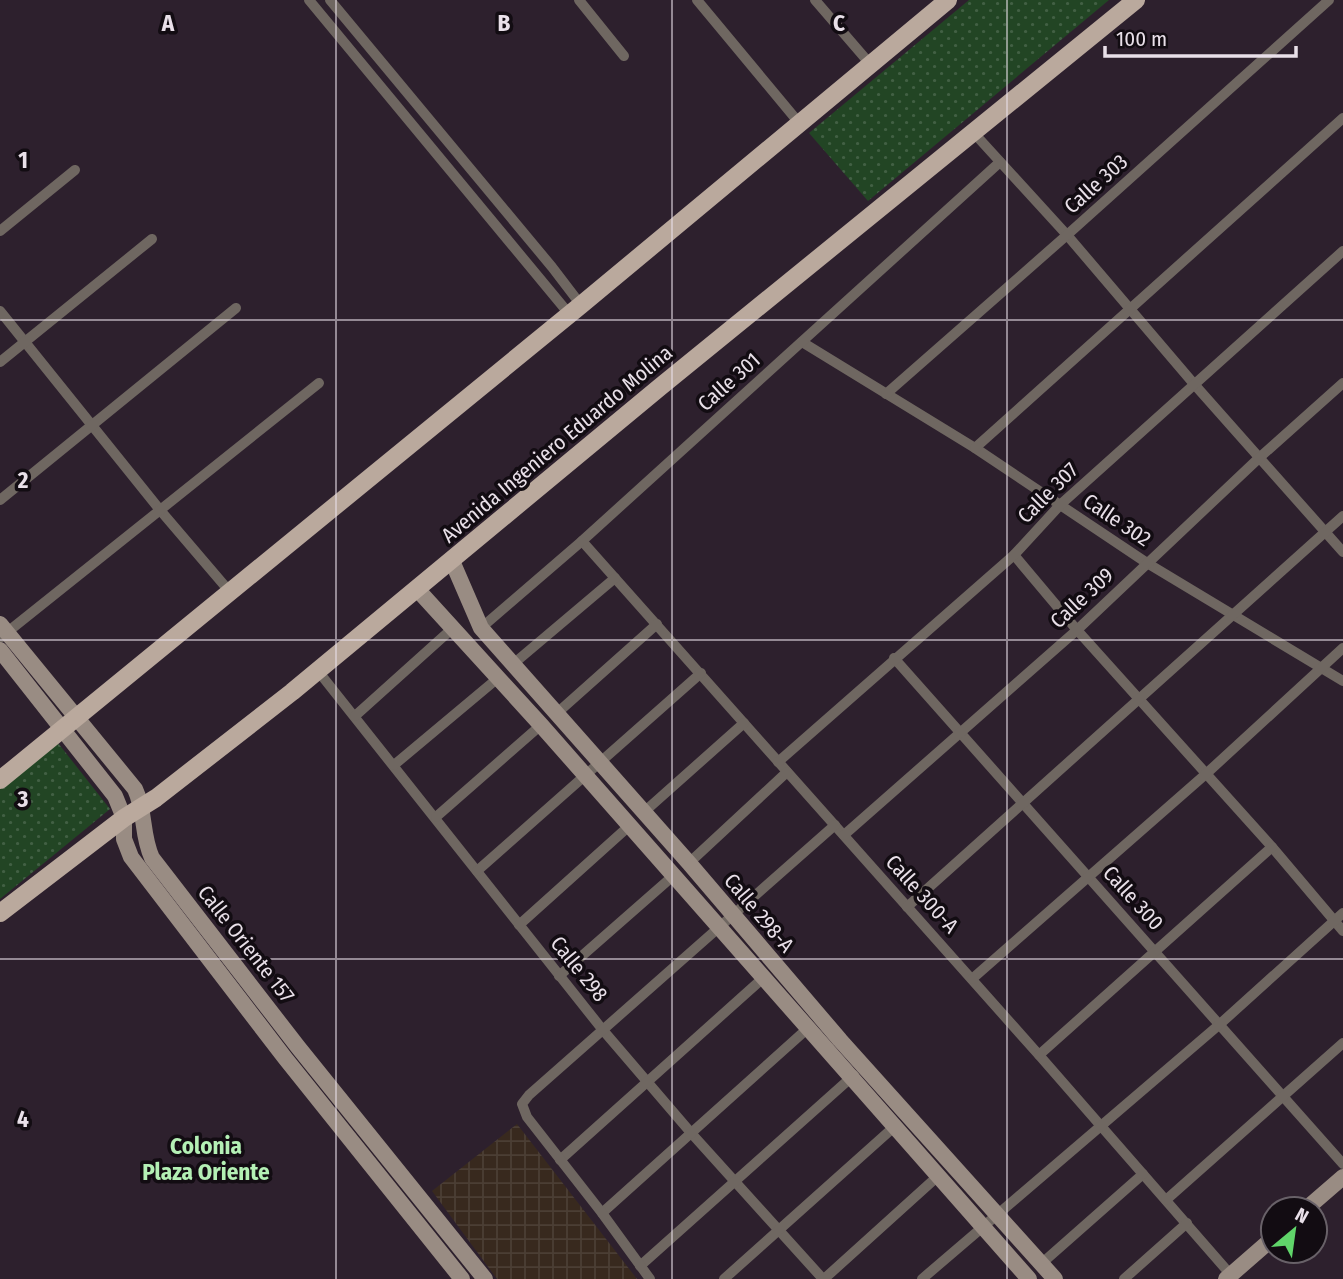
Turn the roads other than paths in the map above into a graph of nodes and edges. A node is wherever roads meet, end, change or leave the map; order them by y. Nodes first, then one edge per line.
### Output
1 (309, 0) edge
2 (330, 0) edge
3 (579, 0) edge
4 (697, 0) edge
5 (815, 0) edge
6 (948, 0) edge
7 (1136, 0) edge
8 (1329, 0) edge
9 (624, 56) dead end
10 (871, 65) junction
11 (1343, 118) edge
12 (800, 124) junction
13 (973, 132) junction
14 (1000, 162) junction
15 (75, 170) dead end
16 (0, 231) edge
17 (1067, 235) junction
18 (152, 239) dead end
19 (1343, 251) edge
20 (236, 308) dead end
21 (1130, 309) junction
22 (575, 310) junction
23 (0, 311) edge
24 (25, 342) junction
25 (802, 342) junction
26 (0, 362) edge
27 (319, 383) dead end
28 (1343, 383) edge
29 (1194, 384) junction
30 (886, 394) junction
31 (92, 426) junction
32 (975, 449) junction
33 (1259, 458) junction
34 (0, 500) edge
35 (1060, 505) junction
36 (160, 510) junction
37 (1343, 516) edge
38 (1326, 532) junction
39 (582, 541) junction
40 (1343, 551) edge
41 (1014, 555) junction
42 (452, 561) junction
43 (1147, 563) junction
44 (615, 578) junction
45 (417, 589) junction
46 (230, 592) junction
47 (1234, 616) junction
48 (657, 624) junction
49 (454, 627) junction
50 (481, 628) junction
51 (1077, 630) junction
52 (2, 631) edge
53 (1343, 648) edge
54 (0, 650) edge
55 (894, 658) junction
56 (512, 665) junction
57 (1321, 669) junction
58 (318, 671) junction
59 (701, 673) junction
60 (498, 678) junction
61 (1343, 681) edge
62 (1140, 700) junction
63 (556, 715) junction
64 (355, 716) junction
65 (78, 719) junction
66 (744, 723) junction
67 (541, 725) junction
68 (62, 731) junction
69 (958, 732) junction
70 (778, 762) junction
71 (599, 763) junction
72 (394, 765) junction
73 (787, 772) junction
74 (1207, 773) junction
75 (584, 776) junction
76 (0, 780) edge
77 (1024, 804) junction
78 (142, 808) junction
79 (644, 812) junction
80 (436, 817) junction
81 (124, 818) junction
82 (835, 825) junction
83 (628, 827) junction
84 (844, 835) junction
85 (1272, 847) junction
86 (689, 863) junction
87 (477, 871) junction
88 (673, 876) junction
89 (1088, 877) junction
90 (907, 907) junction
91 (1343, 912) edge
92 (0, 913) edge
93 (731, 914) junction
94 (1334, 921) junction
95 (519, 925) junction
96 (717, 928) junction
97 (1343, 931) edge
98 (1155, 951) junction
99 (559, 976) junction
100 (762, 979) junction
101 (972, 979) junction
102 (1220, 1024) junction
103 (603, 1029) junction
104 (807, 1029) junction
105 (1343, 1043) edge
106 (298, 1047) junction
107 (1039, 1055) junction
108 (285, 1058) junction
109 (864, 1067) junction
110 (851, 1077) junction
111 (647, 1082) junction
112 (1283, 1096) junction
113 (1100, 1126) junction
114 (894, 1127) junction
115 (692, 1134) junction
116 (560, 1160) junction
117 (1343, 1164) edge
118 (1143, 1174) junction
119 (938, 1176) junction
120 (1343, 1177) edge
121 (735, 1181) junction
122 (1322, 1195) edge
123 (1166, 1200) junction
124 (602, 1213) junction
125 (996, 1214) junction
126 (1187, 1223) junction
127 (982, 1226) junction
128 (779, 1231) junction
129 (1259, 1250) edge
130 (1041, 1264) junction
131 (640, 1266) junction
132 (1228, 1277) edge
133 (1027, 1278) edge
134 (462, 1279) edge
135 (484, 1279) edge
136 (650, 1279) edge
137 (724, 1279) edge
138 (824, 1279) edge
139 (922, 1279) edge
140 (1055, 1279) edge
141 (1125, 1279) edge

1 - 22 street
2 - 22 street
3 - 9 street
4 - 12 street
5 - 10 street
6 - 10 main road
7 - 13 main road, Avenida Ingeniero Eduardo Molina
8 - 17 street, Calle 303
10 - 12 main road
11 - 21 street
12 - 22 main road
13 - 14 street
13 - 42 main road, Avenida Ingeniero Eduardo Molina
14 - 17 street
14 - 25 street, Calle 301
15 - 16 street
17 - 21 street
17 - 30 street, Calle 303
18 - 24 street
19 - 29 street, Calle 307
20 - 31 street
21 - 29 street
21 - 32 street
22 - 46 main road
23 - 24 street
24 - 26 street
24 - 31 street
25 - 30 street, Calle 302
25 - 39 street, Calle 301
27 - 36 street
28 - 33 street, Calle 309
29 - 33 street
29 - 35 street, Calle 307
30 - 32 street, Calle 302
31 - 34 street
31 - 36 street
32 - 35 street, Calle 302
33 - 38 street
33 - 43 street, Calle 309
35 - 41 street, Calle 307
35 - 43 street, Calle 302
36 - 46 street
36 - 52 street
37 - 38 street
38 - 40 street
38 - 47 street
39 - 44 street, Calle 300-A
39 - 50 street, Calle 301
41 - 51 street
41 - 55 street, Calle 307
42 - 45 main road, Avenida Ingeniero Eduardo Molina
42 - 50 street, Calle 298-A
43 - 47 street, Calle 302
43 - 51 street, Calle 309
44 - 48 street, Calle 300-A
44 - 56 street
45 - 49 street, Calle 298-A
45 - 58 main road, Avenida Ingeniero Eduardo Molina
46 - 65 main road
47 - 57 street, Calle 302
47 - 62 street
48 - 59 street, Calle 300-A
48 - 63 street
49 - 60 street, Calle 298-A
49 - 64 street
50 - 56 street, Calle 298-A
51 - 62 street
51 - 69 street, Calle 309
52 - 65 street, Calle Oriente 157
53 - 57 street
54 - 68 street, Calle Oriente 157
55 - 69 street, Calle 300
55 - 70 street, Calle 307
56 - 63 street, Calle 298-A
57 - 61 street, Calle 302
57 - 74 street
58 - 64 street, Calle 298
58 - 78 main road, Avenida Ingeniero Eduardo Molina
59 - 66 street, Calle 300-A
59 - 71 street
60 - 67 street, Calle 298-A
60 - 72 street
62 - 74 street
62 - 77 street
63 - 71 street, Calle 298-A
64 - 72 street, Calle 298
65 - 68 main road
65 - 78 street, Calle Oriente 157
66 - 70 street, Calle 300-A
66 - 79 street
67 - 75 street, Calle 298-A
67 - 80 street
68 - 76 main road
68 - 81 street, Calle Oriente 157
69 - 77 street, Calle 300
69 - 84 street, Calle 309
70 - 73 street, Calle 300-A
71 - 75 street
71 - 79 street, Calle 298-A
72 - 80 street, Calle 298
73 - 82 street, Calle 300-A
73 - 86 street
74 - 85 street
74 - 89 street
75 - 83 street, Calle 298-A
75 - 87 street
77 - 89 street, Calle 300
77 - 90 street
78 - 81 main road, Avenida Ingeniero Eduardo Molina
78 - 106 street, Calle Oriente 157
79 - 86 street, Calle 298-A
80 - 87 street, Calle 298
81 - 92 main road, Avenida Ingeniero Eduardo Molina
81 - 108 street, Calle Oriente 157
82 - 84 street, Calle 300-A
82 - 93 street
83 - 88 street, Calle 298-A
83 - 95 street
84 - 90 street, Calle 300-A
85 - 94 street
85 - 98 street
86 - 93 street, Calle 298-A
87 - 95 street, Calle 298
88 - 96 street, Calle 298-A
88 - 99 street
89 - 98 street, Calle 300
89 - 101 street
90 - 101 street, Calle 300-A
91 - 94 street
93 - 96 street
93 - 109 street, Calle 298-A
94 - 97 street
94 - 102 street
95 - 99 street, Calle 298
96 - 100 street, Calle 298-A
96 - 103 street
98 - 102 street, Calle 300
98 - 107 street
99 - 103 street, Calle 298
100 - 104 street, Calle 298-A
100 - 111 street
101 - 107 street, Calle 300-A
102 - 112 street, Calle 300
102 - 113 street
103 - 111 street, Calle 298
103 - 116 street
104 - 110 street, Calle 298-A
104 - 115 street
105 - 112 street
106 - 108 street
106 - 135 street, Calle Oriente 157
107 - 113 street, Calle 300-A
108 - 134 street, Calle Oriente 157
109 - 110 street
109 - 125 street, Calle 298-A
110 - 114 street, Calle 298-A
110 - 121 street
111 - 115 street, Calle 298
111 - 116 street
112 - 117 street, Calle 300
112 - 123 street
113 - 118 street, Calle 300-A
113 - 125 street
114 - 119 street, Calle 298-A
114 - 128 street
115 - 121 street, Calle 298
115 - 124 street
116 - 124 street
118 - 123 street, Calle 300-A
118 - 130 street
119 - 127 street, Calle 298-A
119 - 138 street
120 - 122 street
121 - 128 street, Calle 298
121 - 131 street
123 - 126 street, Calle 300-A
124 - 131 street
125 - 127 street
125 - 130 street, Calle 298-A
126 - 132 street, Calle 300-A
126 - 141 street
127 - 133 street, Calle 298-A
127 - 139 street
128 - 137 street
128 - 138 street, Calle 298
129 - 132 street
130 - 140 street, Calle 298-A
131 - 136 street

